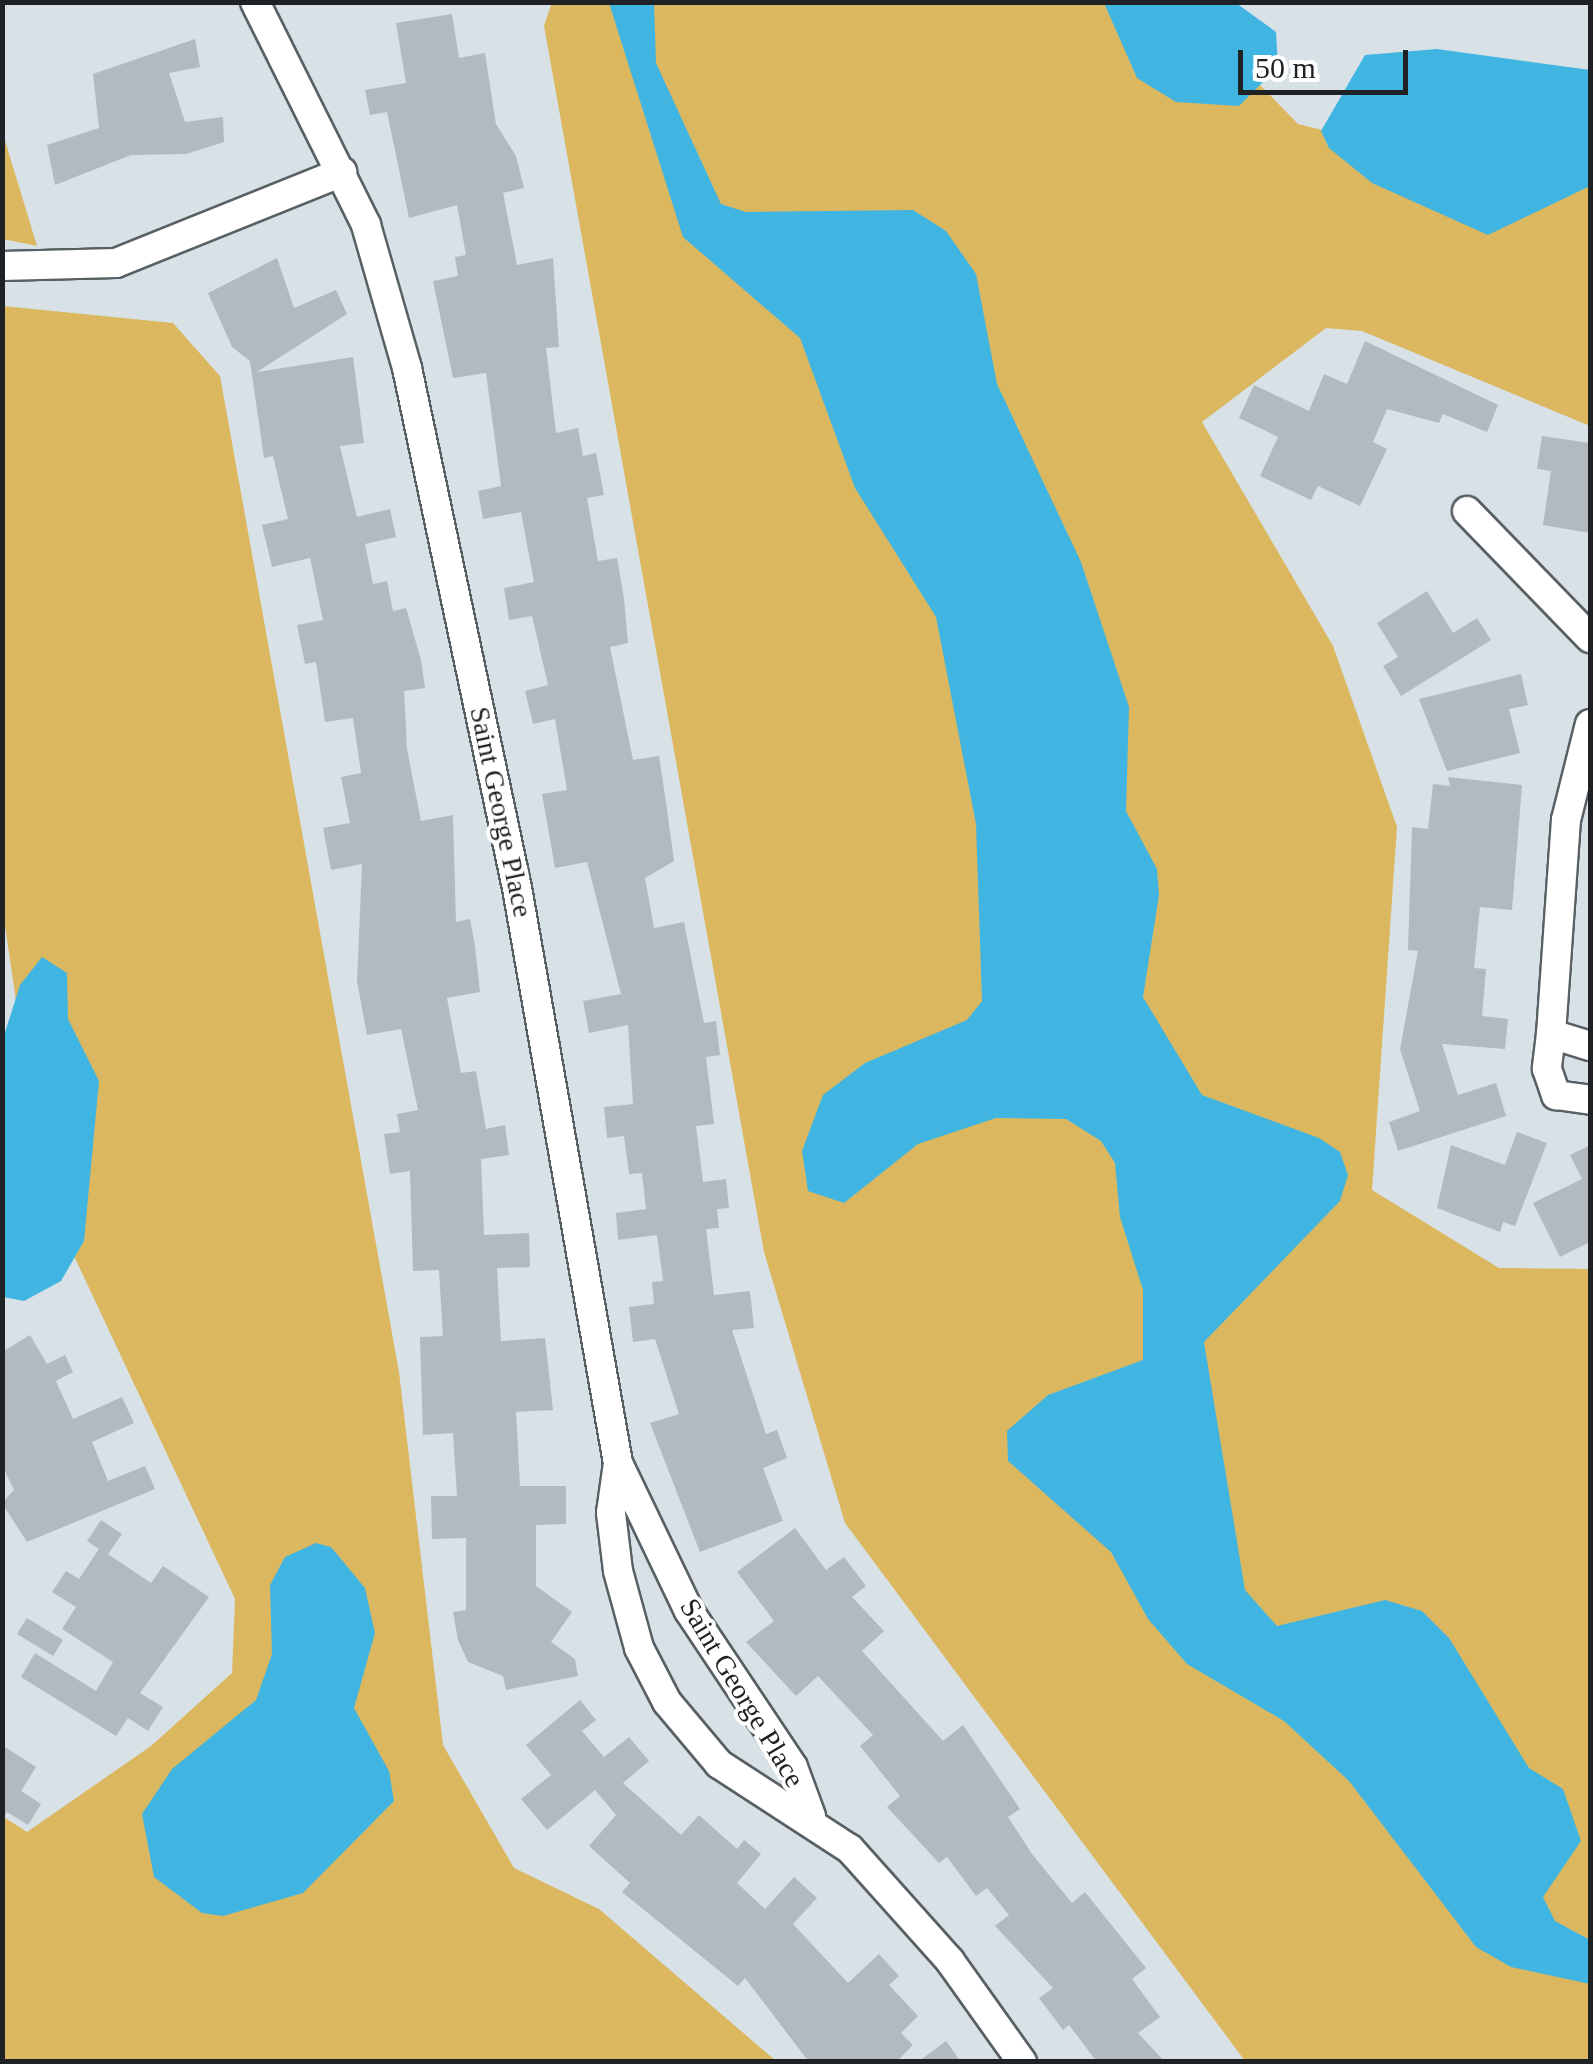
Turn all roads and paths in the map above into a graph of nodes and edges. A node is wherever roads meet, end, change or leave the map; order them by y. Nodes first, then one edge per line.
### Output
1 (255, 2) edge
2 (342, 172) junction
3 (2, 266) edge
4 (1467, 511) dead end
5 (1590, 638) edge
6 (1590, 724) edge
7 (1550, 1034) junction
8 (1590, 1046) edge
9 (1590, 1100) edge
10 (618, 1463) junction
11 (811, 1816) junction
12 (1022, 2062) edge

1 - 2 street, Saint George Place
2 - 3 street
2 - 10 street, Saint George Place
4 - 5 street
6 - 7 street
7 - 8 street
7 - 9 street
10 - 11 street, Saint George Place
10 - 11 street, Saint George Place
11 - 12 street, Saint George Place

